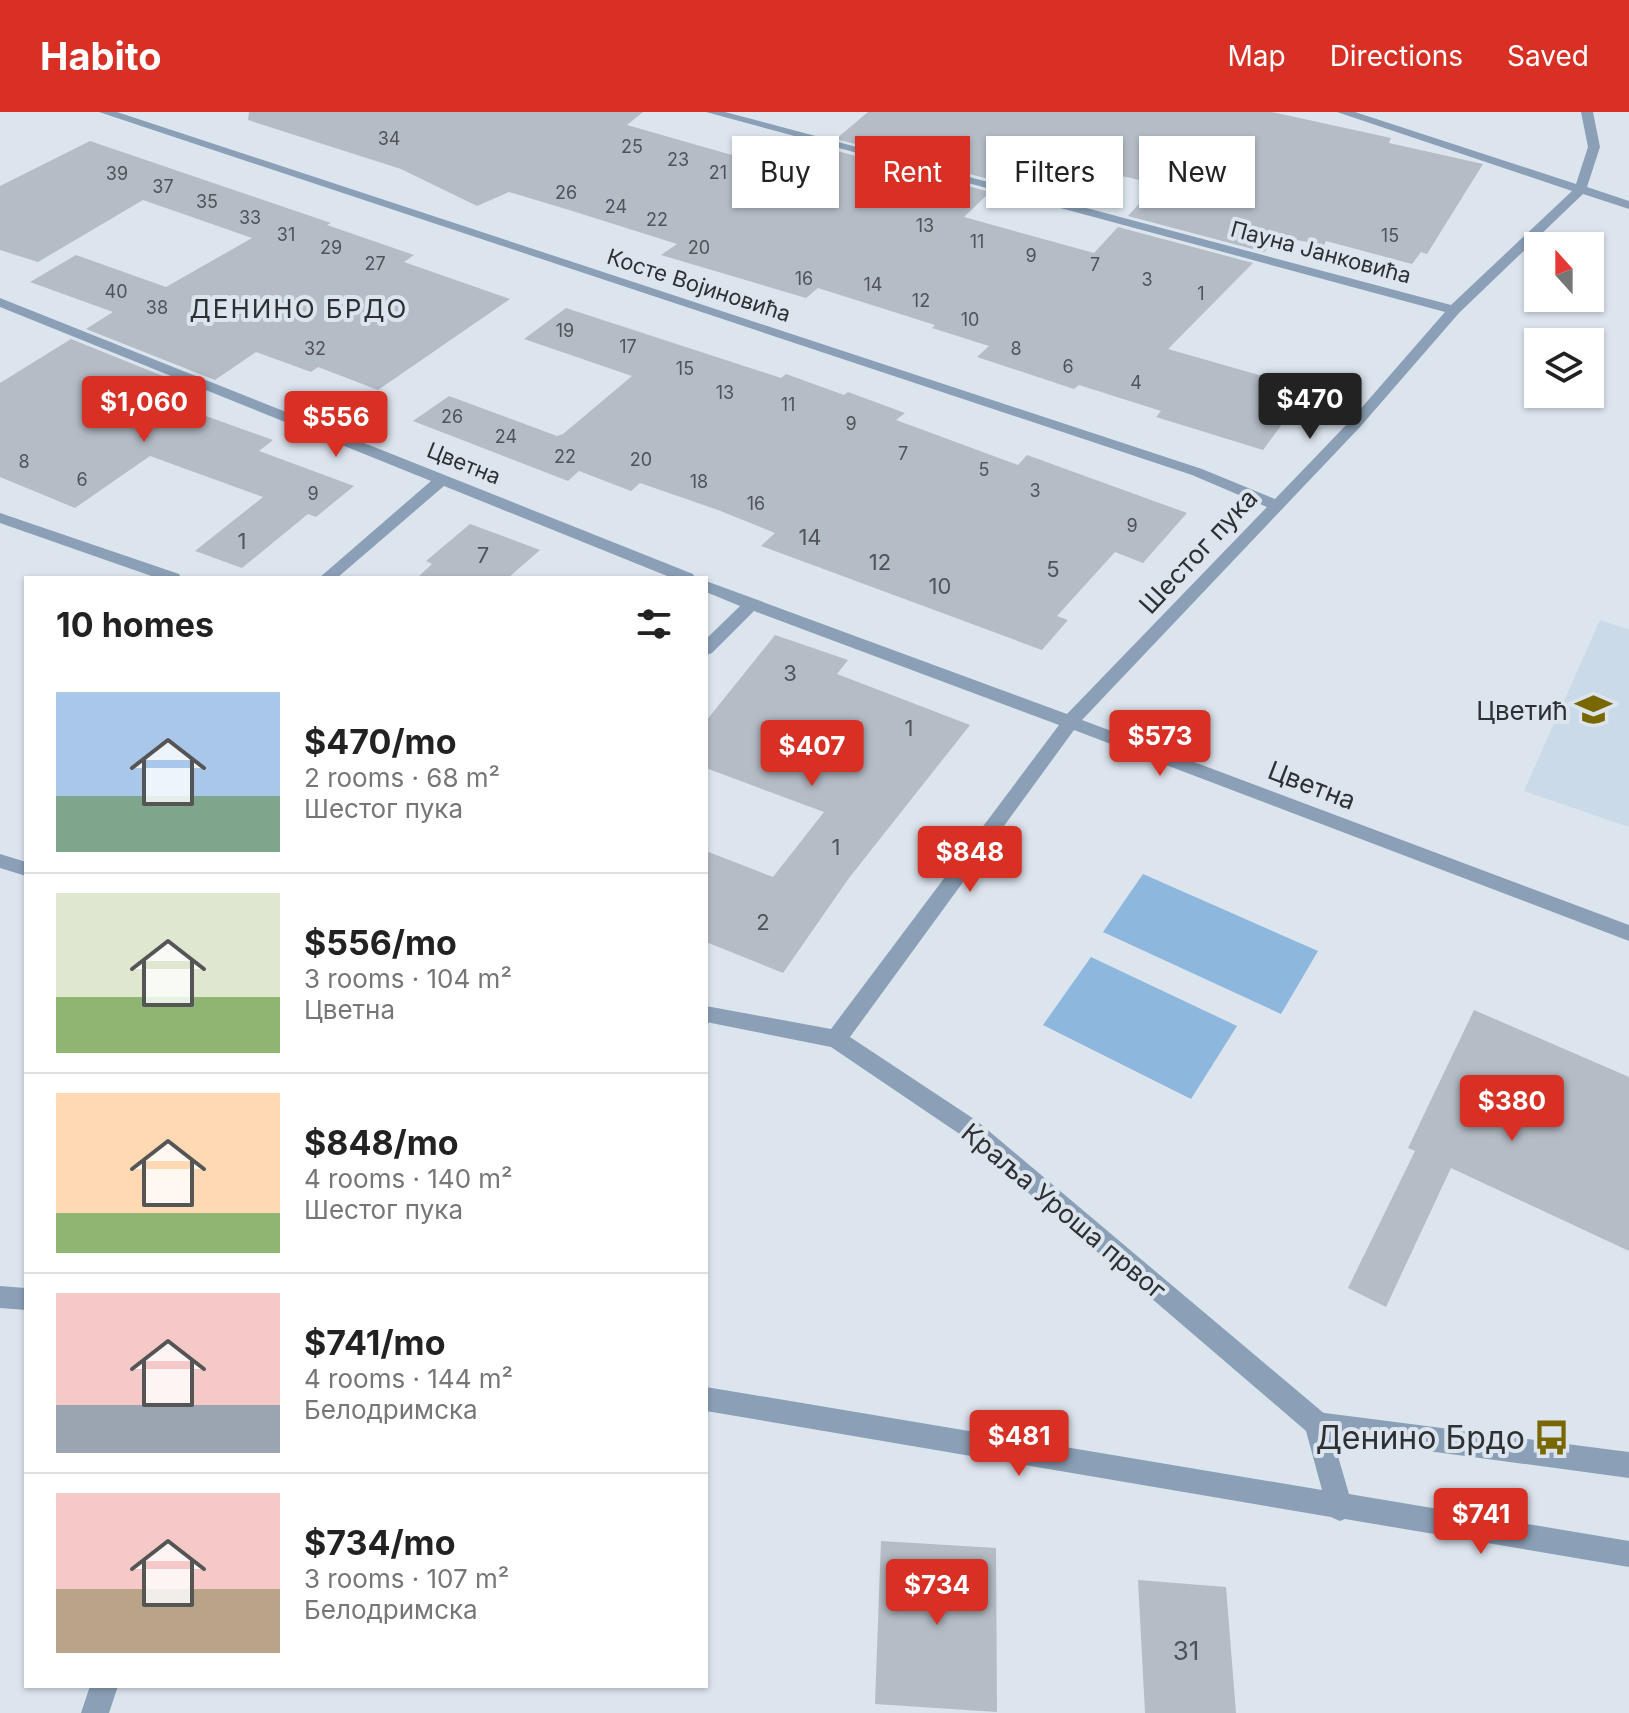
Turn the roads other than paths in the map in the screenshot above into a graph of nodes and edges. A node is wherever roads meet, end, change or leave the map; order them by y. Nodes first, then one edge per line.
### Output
1 (105, 112) edge
2 (712, 112) edge
3 (1343, 112) edge
4 (1587, 112) edge
5 (1580, 190) junction
6 (1629, 205) edge
7 (0, 302) edge
8 (1454, 310) junction
9 (441, 480) junction
10 (1277, 505) junction
11 (0, 518) edge
12 (167, 576) edge
13 (329, 576) edge
14 (682, 576) edge
15 (708, 587) edge
16 (752, 604) junction
17 (708, 647) edge
18 (1070, 722) junction
19 (0, 861) edge
20 (24, 866) edge
21 (1629, 933) edge
22 (708, 1014) edge
23 (836, 1039) junction
24 (0, 1297) edge
25 (24, 1299) edge
26 (708, 1399) edge
27 (1317, 1424) junction
28 (1629, 1465) edge
29 (1340, 1508) junction
30 (1629, 1554) edge
31 (103, 1688) edge
32 (95, 1713) edge

1 - 10 street, Косте Војиновића
2 - 8 street, Пауна Јанковића
3 - 5 street
4 - 5 street, Шестог пука
5 - 6 street
5 - 8 street, Шестог пука
7 - 9 street, Цветна
8 - 10 street, Шестог пука
9 - 13 street
9 - 14 street, Цветна
10 - 18 street, Шестог пука
11 - 12 street
15 - 16 street, Цветна
16 - 17 street
16 - 18 street, Цветна
18 - 21 street, Цветна
18 - 23 street, Шестог пука
19 - 20 street
22 - 23 street, Краља Уроша првог
23 - 27 street, Краља Уроша првог
24 - 25 street
26 - 29 street
27 - 28 street
27 - 29 street
29 - 30 street
31 - 32 street

